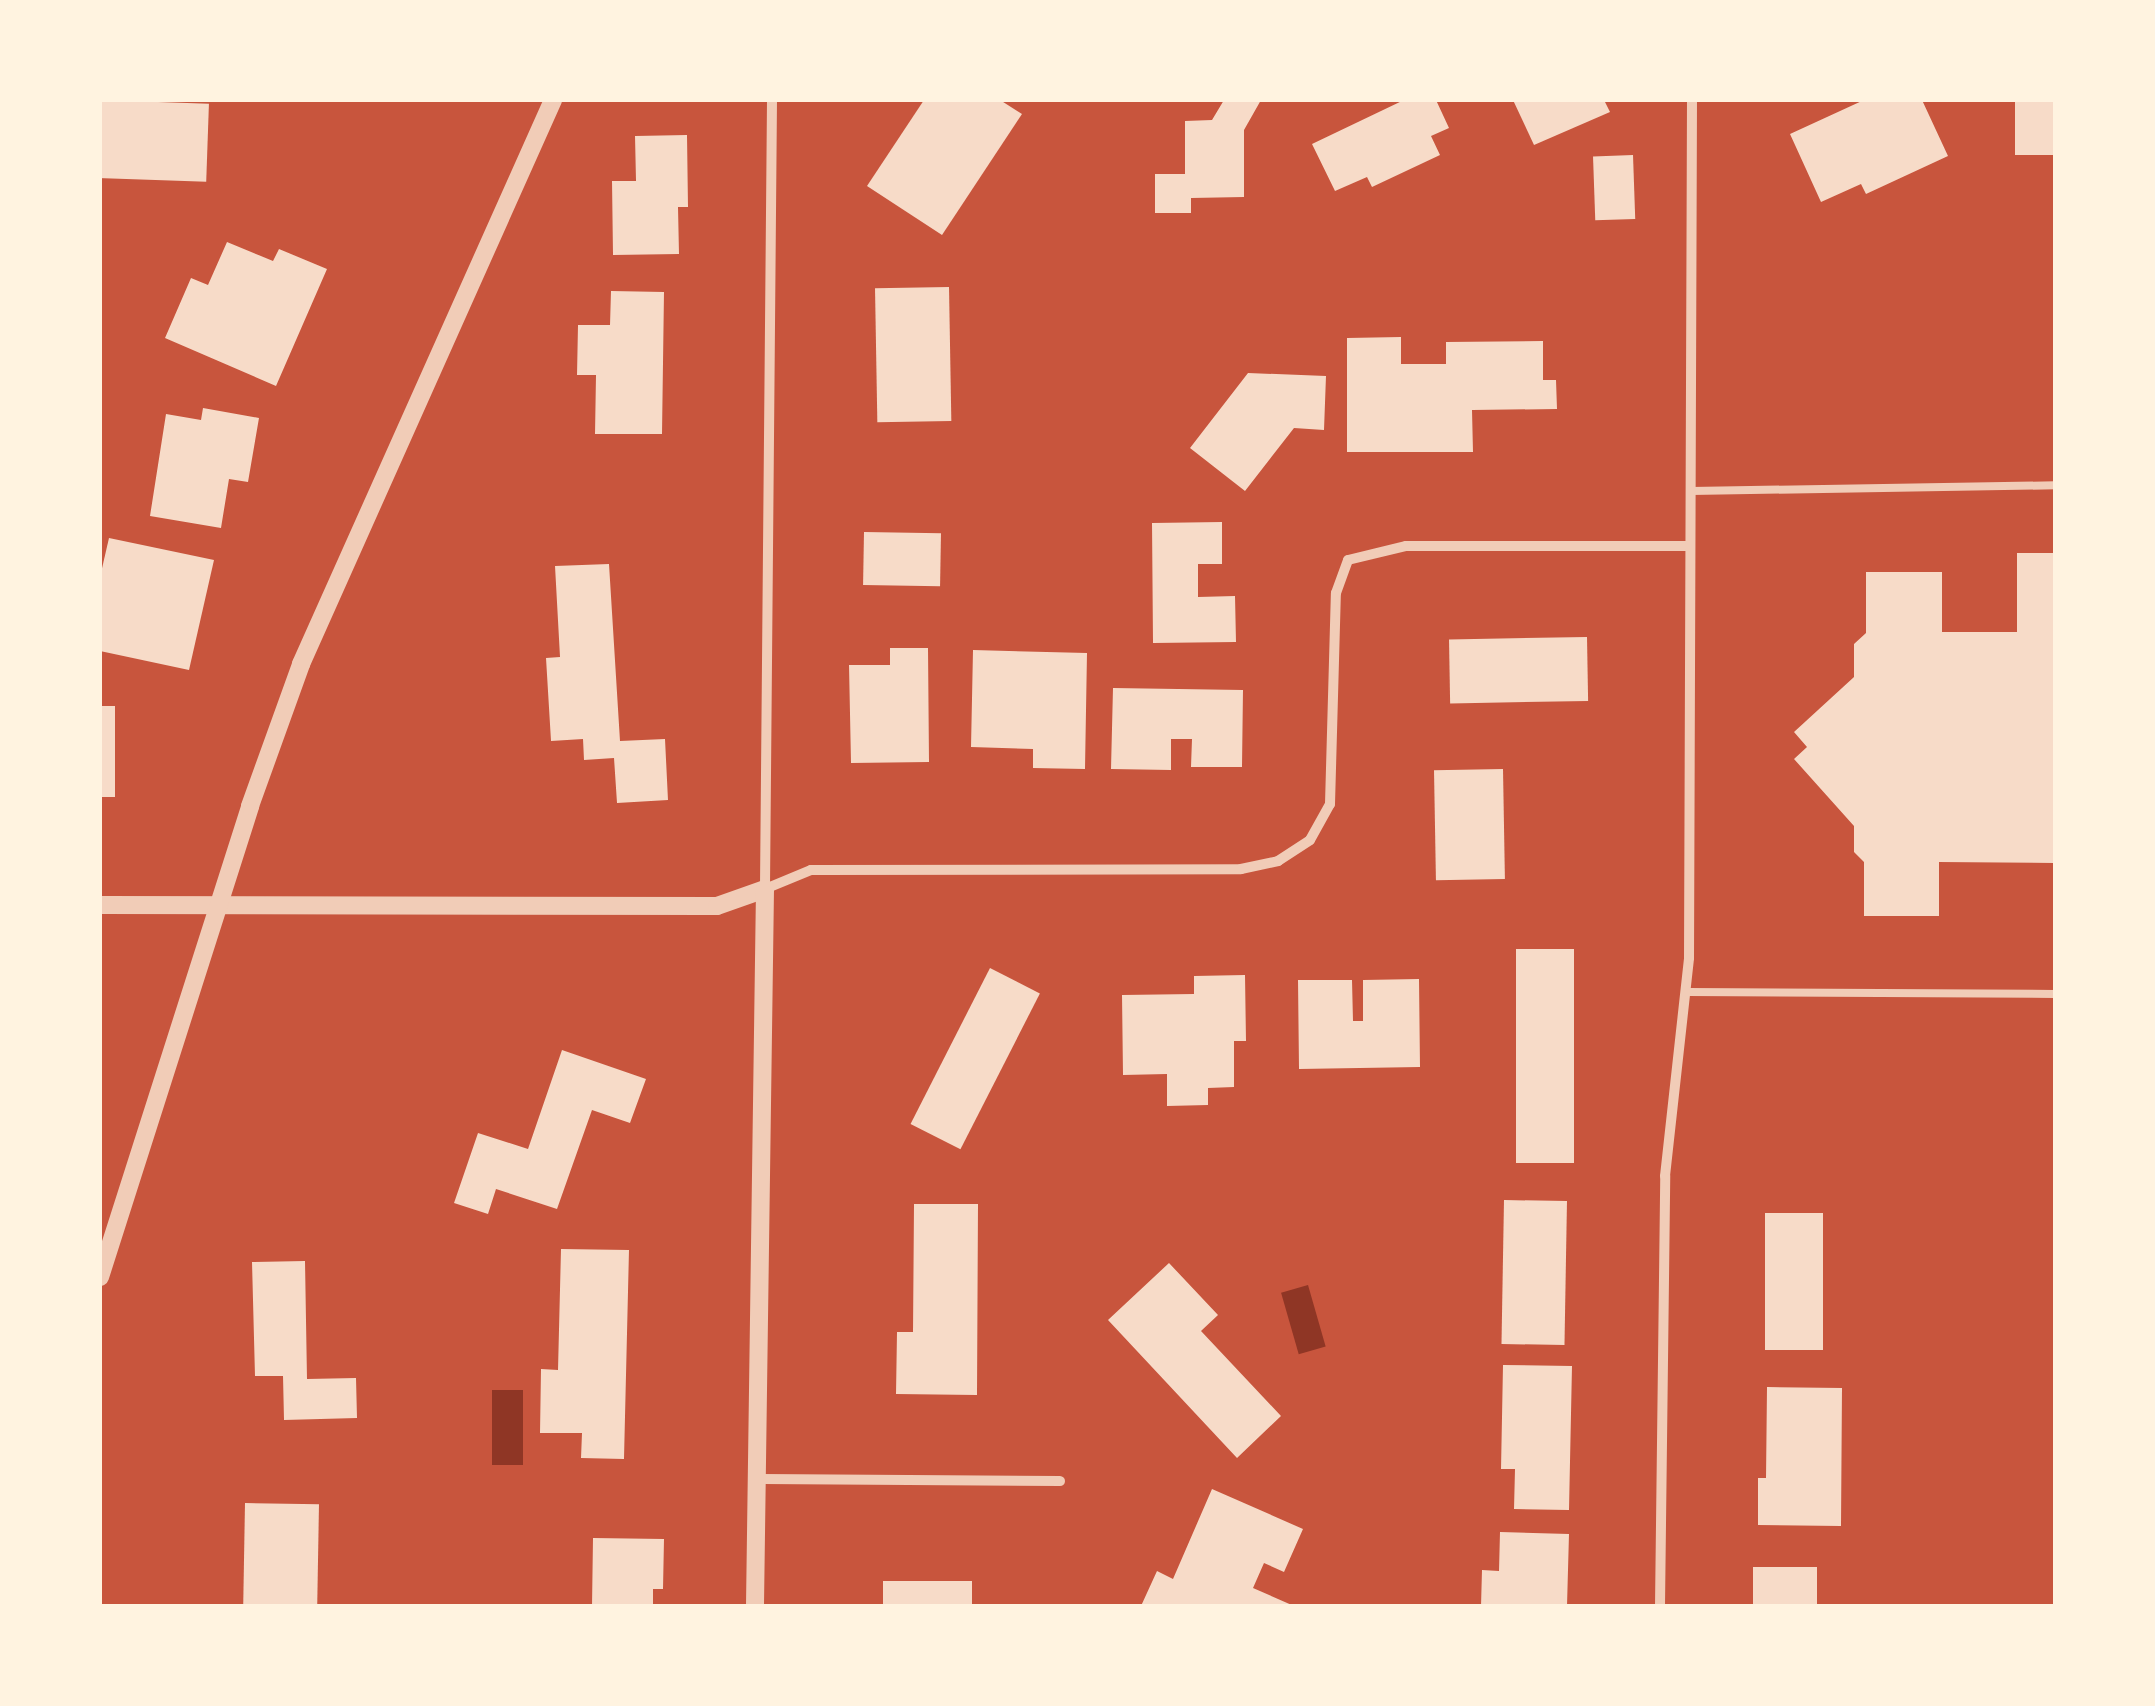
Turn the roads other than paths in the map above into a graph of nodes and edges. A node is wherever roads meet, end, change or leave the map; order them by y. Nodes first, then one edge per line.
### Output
1 (553, 100) edge
2 (772, 100) edge
3 (1692, 100) edge
4 (2055, 486) edge
5 (1691, 491) junction
6 (1690, 546) junction
7 (766, 889) junction
8 (100, 905) edge
9 (218, 905) junction
10 (1688, 992) junction
11 (2055, 994) edge
12 (100, 1277) edge
13 (757, 1479) junction
14 (1060, 1481) dead end
15 (755, 1606) edge
16 (1660, 1606) edge

1 - 9 street
2 - 7 street
3 - 5 street
4 - 5 lane
5 - 6 street
6 - 7 street
6 - 10 street
7 - 9 street
7 - 13 street
8 - 9 street
9 - 12 street
10 - 11 lane
10 - 16 street
13 - 14 street
13 - 15 street

